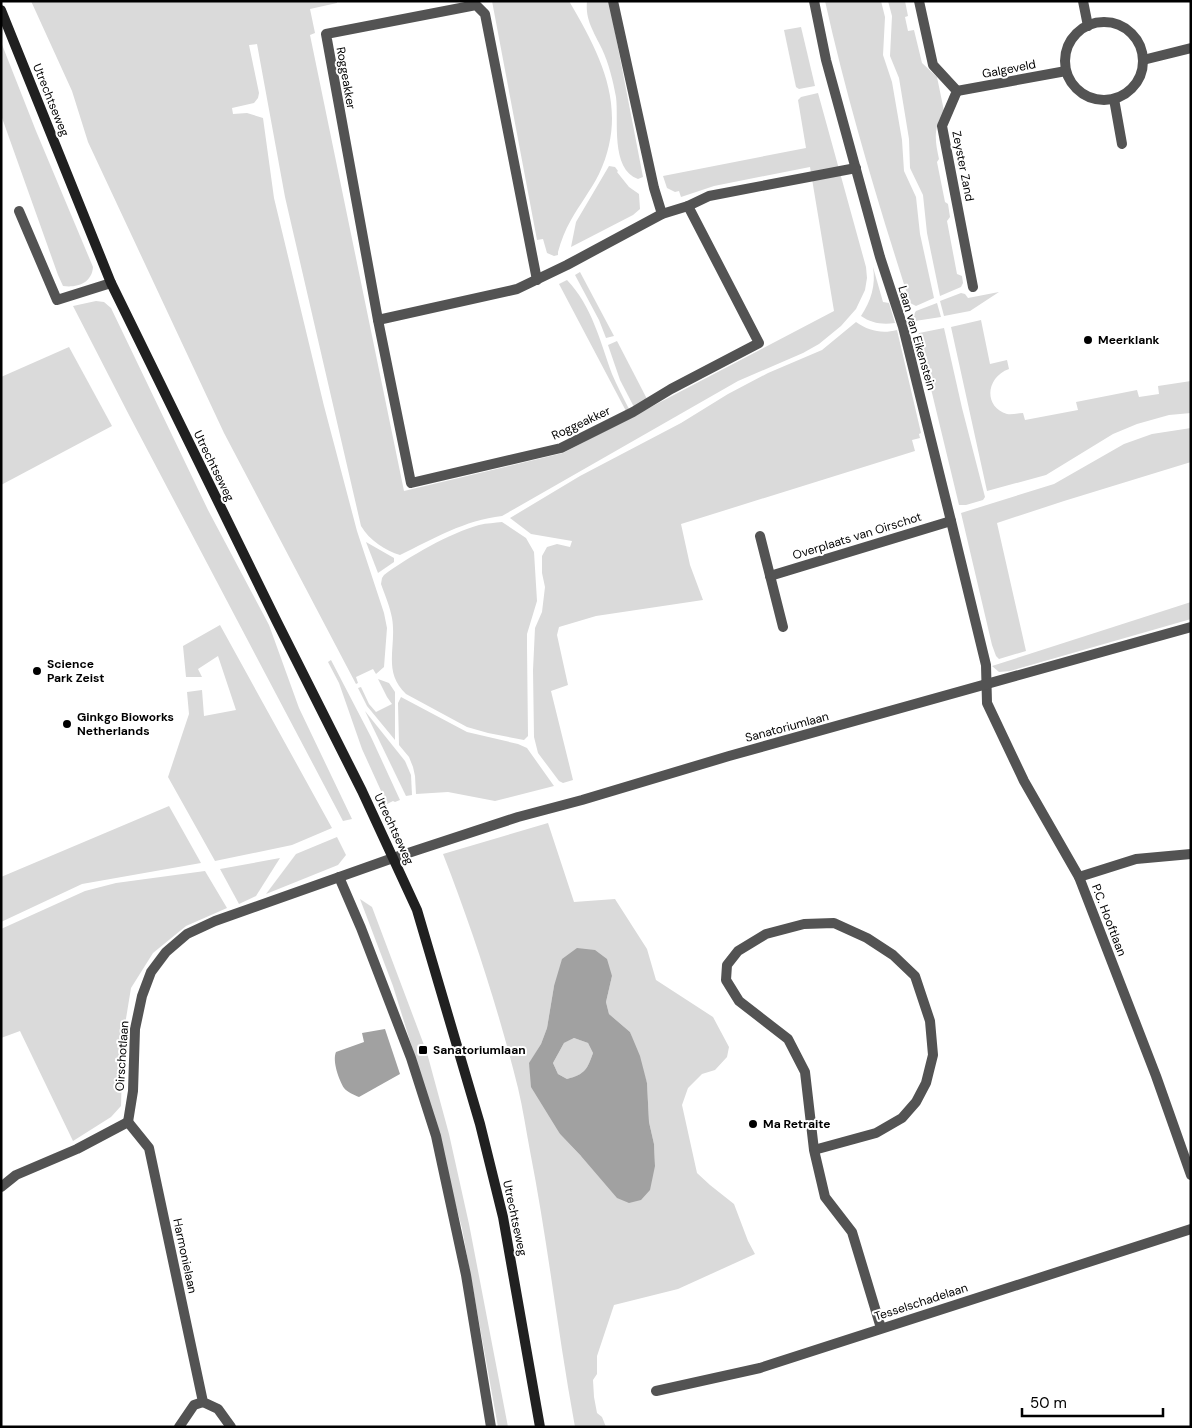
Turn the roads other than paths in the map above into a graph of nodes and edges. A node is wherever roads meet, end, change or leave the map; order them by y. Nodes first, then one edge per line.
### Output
1 (613, 1) edge
2 (814, 1) edge
3 (919, 1) edge
4 (1083, 1) edge
5 (1, 10) edge
6 (1088, 26) junction
7 (1191, 48) edge
8 (1143, 60) junction
9 (1066, 71) junction
10 (957, 91) junction
11 (1114, 99) junction
12 (1122, 144) dead end
13 (856, 168) junction
14 (688, 206) junction
15 (19, 211) dead end
16 (662, 214) junction
17 (537, 280) junction
18 (111, 283) junction
19 (973, 287) dead end
20 (378, 320) junction
21 (951, 521) junction
22 (760, 536) dead end
23 (770, 576) junction
24 (783, 627) dead end
25 (1191, 628) edge
26 (986, 684) junction
27 (1191, 854) edge
28 (393, 858) junction
29 (340, 877) junction
30 (1079, 877) junction
31 (128, 1122) junction
32 (814, 1150) junction
33 (1191, 1175) edge
34 (1, 1187) edge
35 (1191, 1229) edge
36 (881, 1328) junction
37 (656, 1391) dead end
38 (203, 1402) junction
39 (179, 1427) edge
40 (230, 1427) edge
41 (490, 1427) edge
42 (540, 1427) edge

1 - 16 street
2 - 13 street, Laan van Eikenstein
3 - 10 street
4 - 6 street
5 - 18 main road, Utrechtseweg
6 - 8 street
6 - 9 street
7 - 8 street
8 - 11 street
9 - 10 street, Galgeveld
9 - 11 street
10 - 19 street, Zeyster Zand
11 - 12 street
13 - 14 street
13 - 21 street, Laan van Eikenstein
14 - 16 street
14 - 20 street, Roggeakker
15 - 18 street
16 - 17 street
17 - 20 street
17 - 20 street, Roggeakker
18 - 28 main road, Utrechtseweg
21 - 23 street, Overplaats van Oirschot
21 - 26 street, Laan van Eikenstein
22 - 23 street
23 - 24 street
25 - 26 street, Sanatoriumlaan
26 - 28 street, Sanatoriumlaan
26 - 30 street, P.C. Hooftlaan
27 - 30 street
28 - 29 street, Oirschotlaan
28 - 42 main road, Utrechtseweg
29 - 31 street, Oirschotlaan
29 - 41 street
30 - 33 street, P.C. Hooftlaan
31 - 34 street
31 - 38 street, Harmonielaan
32 - 32 street
32 - 36 street
35 - 36 street, Tesselschadelaan
36 - 37 street, Tesselschadelaan
38 - 39 street
38 - 40 street

